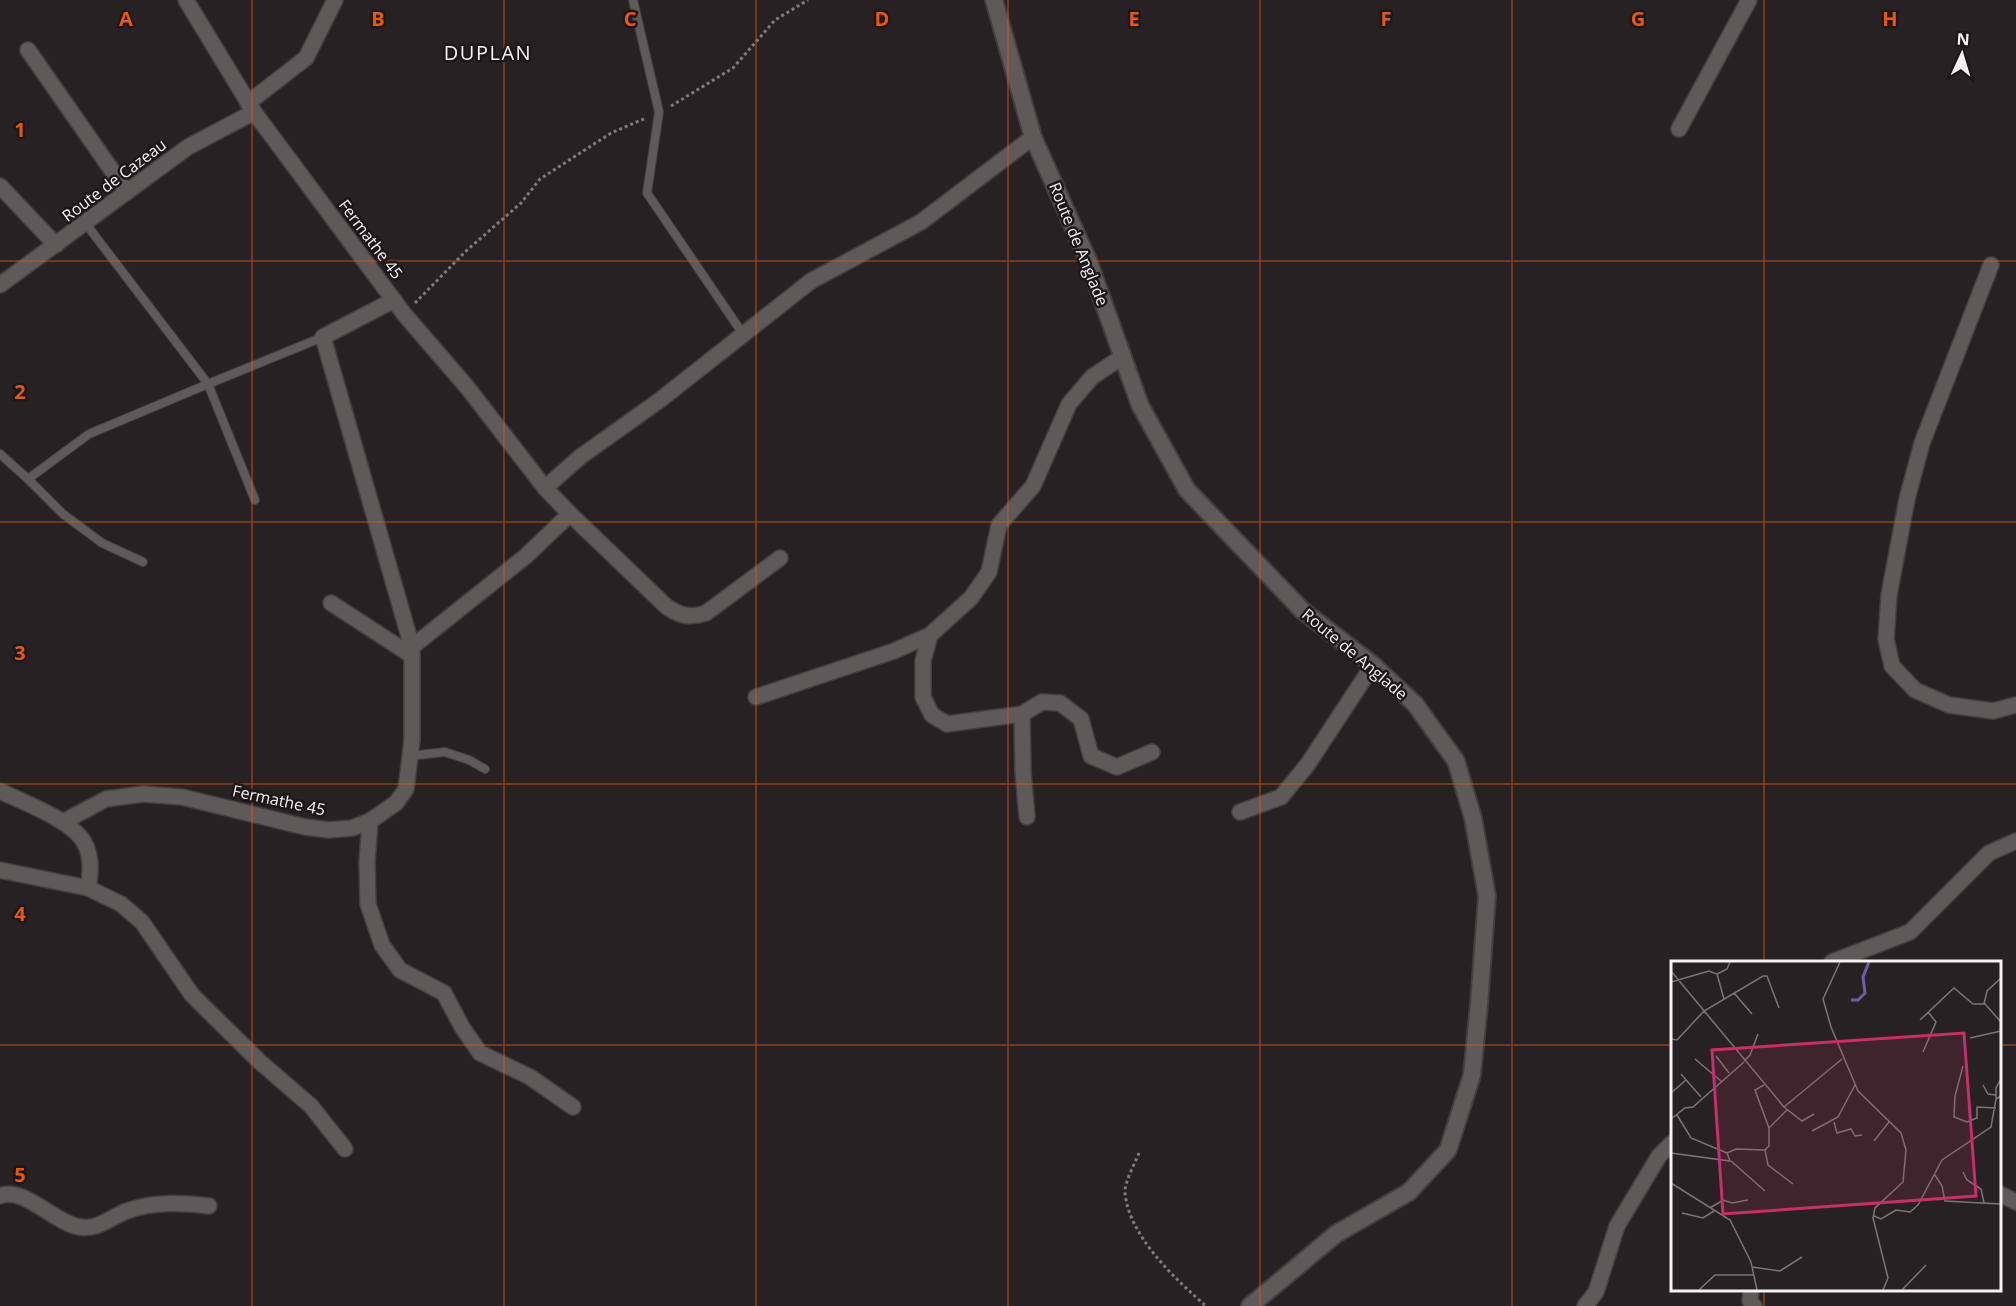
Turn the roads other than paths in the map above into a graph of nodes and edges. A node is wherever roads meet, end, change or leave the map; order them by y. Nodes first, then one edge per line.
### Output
1 (186, 0) edge
2 (334, 0) edge
3 (633, 0) edge
4 (994, 0) edge
5 (1749, 0) edge
6 (28, 50) dead end
7 (251, 108) junction
8 (1679, 129) dead end
9 (1033, 137) junction
10 (0, 186) edge
11 (127, 192) junction
12 (86, 224) junction
13 (57, 245) junction
14 (1991, 265) dead end
15 (0, 285) edge
16 (394, 300) junction
17 (743, 334) junction
18 (323, 337) junction
19 (1122, 357) junction
20 (208, 384) junction
21 (0, 454) edge
22 (28, 479) junction
23 (545, 488) junction
24 (255, 500) dead end
25 (570, 514) junction
26 (780, 558) dead end
27 (143, 562) dead end
28 (331, 603) dead end
29 (930, 635) junction
30 (412, 651) junction
31 (1373, 665) junction
32 (756, 697) dead end
33 (2016, 705) edge
34 (1022, 714) junction
35 (1152, 752) dead end
36 (409, 756) junction
37 (485, 769) dead end
38 (0, 791) edge
39 (1240, 812) dead end
40 (1028, 817) dead end
41 (370, 821) junction
42 (63, 822) junction
43 (2016, 841) edge
44 (0, 870) edge
45 (88, 888) junction
46 (1837, 961) edge
47 (573, 1107) dead end
48 (1671, 1144) edge
49 (345, 1149) dead end
50 (2001, 1194) edge
51 (0, 1196) edge
52 (2016, 1202) edge
53 (209, 1206) dead end
54 (1751, 1291) edge
55 (1250, 1306) edge
56 (1585, 1306) edge
57 (1754, 1306) edge

1 - 7 street, Fermathe 45
2 - 7 street, Route de Cazeau
3 - 17 lane
4 - 9 street, Route de Anglade
5 - 8 street
6 - 11 street
7 - 11 street, Route de Cazeau
7 - 16 street, Fermathe 45
9 - 17 street
9 - 19 street, Route de Anglade
10 - 13 street
11 - 12 street, Route de Cazeau
12 - 13 street, Route de Cazeau
12 - 20 lane
13 - 15 street, Route de Cazeau
14 - 33 street
16 - 18 street
16 - 23 street, Fermathe 45
17 - 23 street
18 - 20 lane
18 - 30 street, Fermathe 45
19 - 29 street
19 - 31 street, Route de Anglade
20 - 22 lane
20 - 24 lane
21 - 22 lane
22 - 27 lane
23 - 25 street, Fermathe 45
25 - 26 street, Fermathe 45
25 - 30 street
28 - 30 street
29 - 32 street
29 - 34 street
30 - 36 street, Fermathe 45
31 - 39 street
31 - 55 street, Route de Anglade
34 - 35 street
34 - 40 street
36 - 37 lane
36 - 41 street, Fermathe 45
38 - 42 street
41 - 42 street, Fermathe 45
41 - 47 street
42 - 45 street
43 - 46 street
44 - 45 street
45 - 49 street
48 - 56 street
50 - 52 street
51 - 53 street
54 - 57 street

